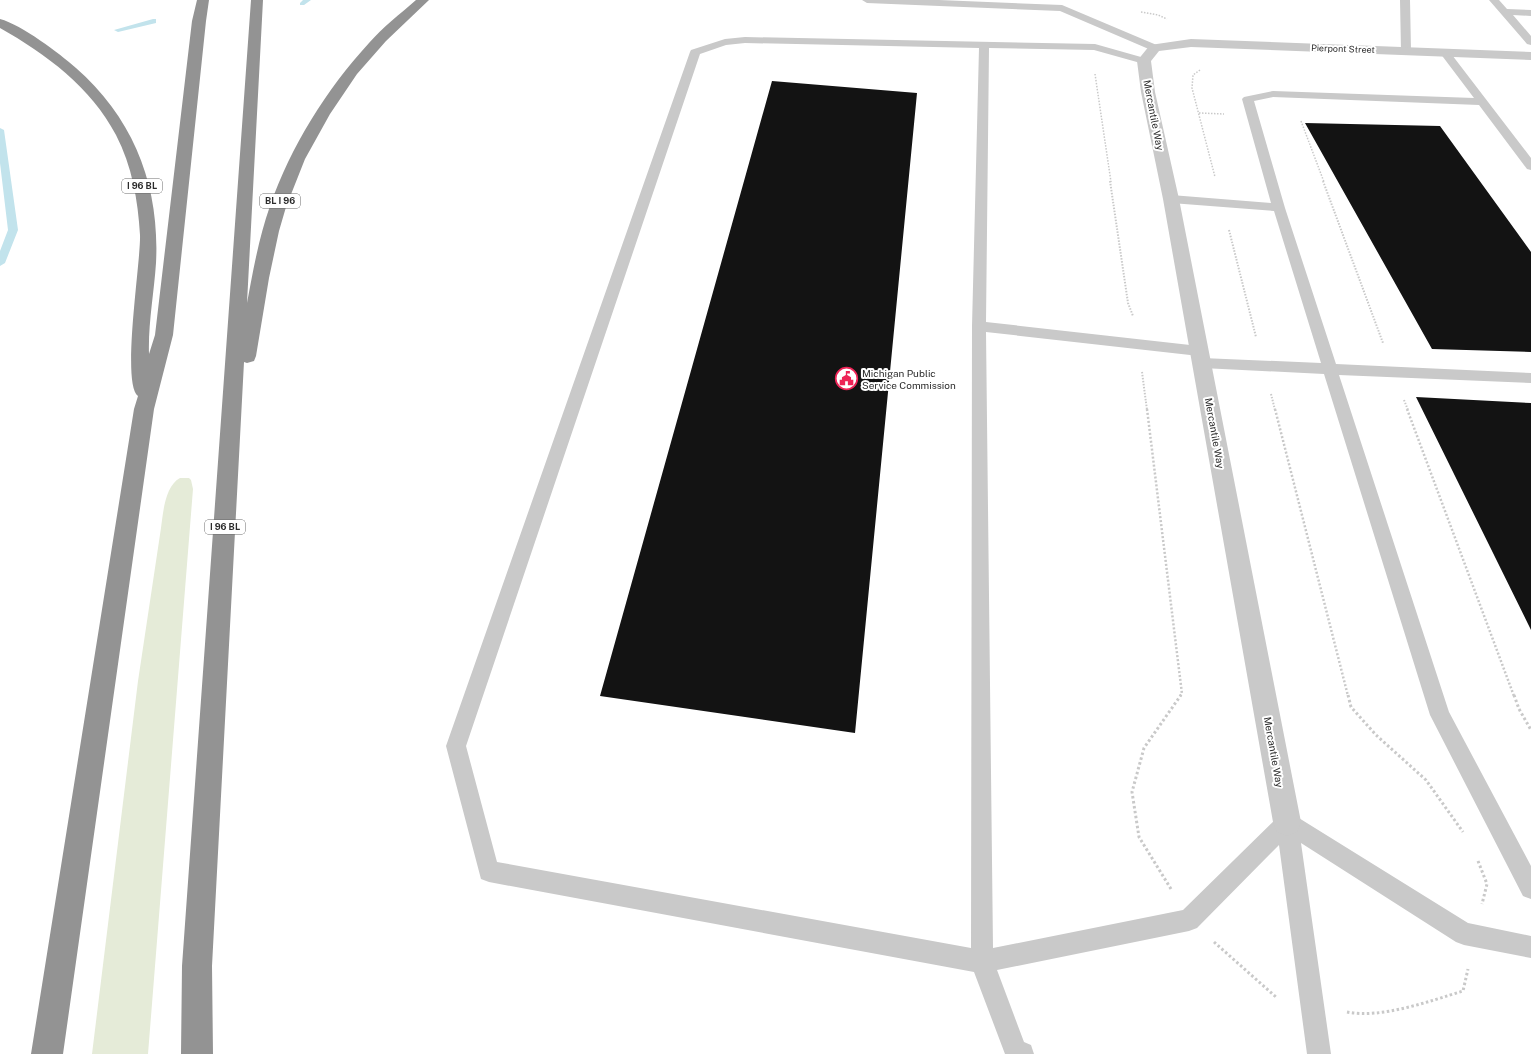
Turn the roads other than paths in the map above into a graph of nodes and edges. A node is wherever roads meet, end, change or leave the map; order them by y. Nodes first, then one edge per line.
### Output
1 (203, 0) edge
2 (257, 0) edge
3 (424, 0) edge
4 (867, 0) edge
5 (1405, 0) edge
6 (1494, 0) edge
7 (1061, 4) edge
8 (1504, 12) junction
9 (1531, 12) edge
10 (0, 23) edge
11 (1531, 42) edge
12 (984, 45) junction
13 (1406, 51) junction
14 (1445, 53) junction
15 (1150, 54) junction
16 (1531, 56) edge
17 (1482, 102) junction
18 (1531, 166) edge
19 (1171, 199) junction
20 (1279, 208) junction
21 (979, 326) junction
22 (1200, 357) junction
23 (1329, 369) junction
24 (1531, 378) edge
25 (144, 409) junction
26 (230, 446) junction
27 (1287, 822) junction
28 (1531, 888) edge
29 (1531, 947) edge
30 (982, 962) junction
31 (47, 1054) edge
32 (197, 1054) edge
33 (1022, 1054) edge
34 (1319, 1054) edge

1 - 25 highway, I 96 BL
2 - 26 highway, I 96 BL
3 - 26 highway, BL I 96
4 - 7 lane
5 - 13 lane
6 - 8 lane
7 - 15 lane
8 - 9 lane
8 - 11 lane
10 - 25 highway, I 96 BL
12 - 15 lane
12 - 21 lane
12 - 30 lane
13 - 14 street, Pierpont Street
13 - 15 street, Pierpont Street
14 - 16 street, Pierpont Street
14 - 17 lane
15 - 19 street, Mercantile Way
17 - 18 lane
17 - 20 lane
19 - 20 lane
19 - 22 street, Mercantile Way
20 - 23 lane
21 - 22 lane
21 - 30 lane
22 - 23 lane
22 - 27 street, Mercantile Way
23 - 24 lane
23 - 28 lane
25 - 31 highway, I 96 BL
26 - 32 highway, I 96 BL
27 - 29 lane
27 - 30 lane
27 - 34 lane
30 - 33 lane

